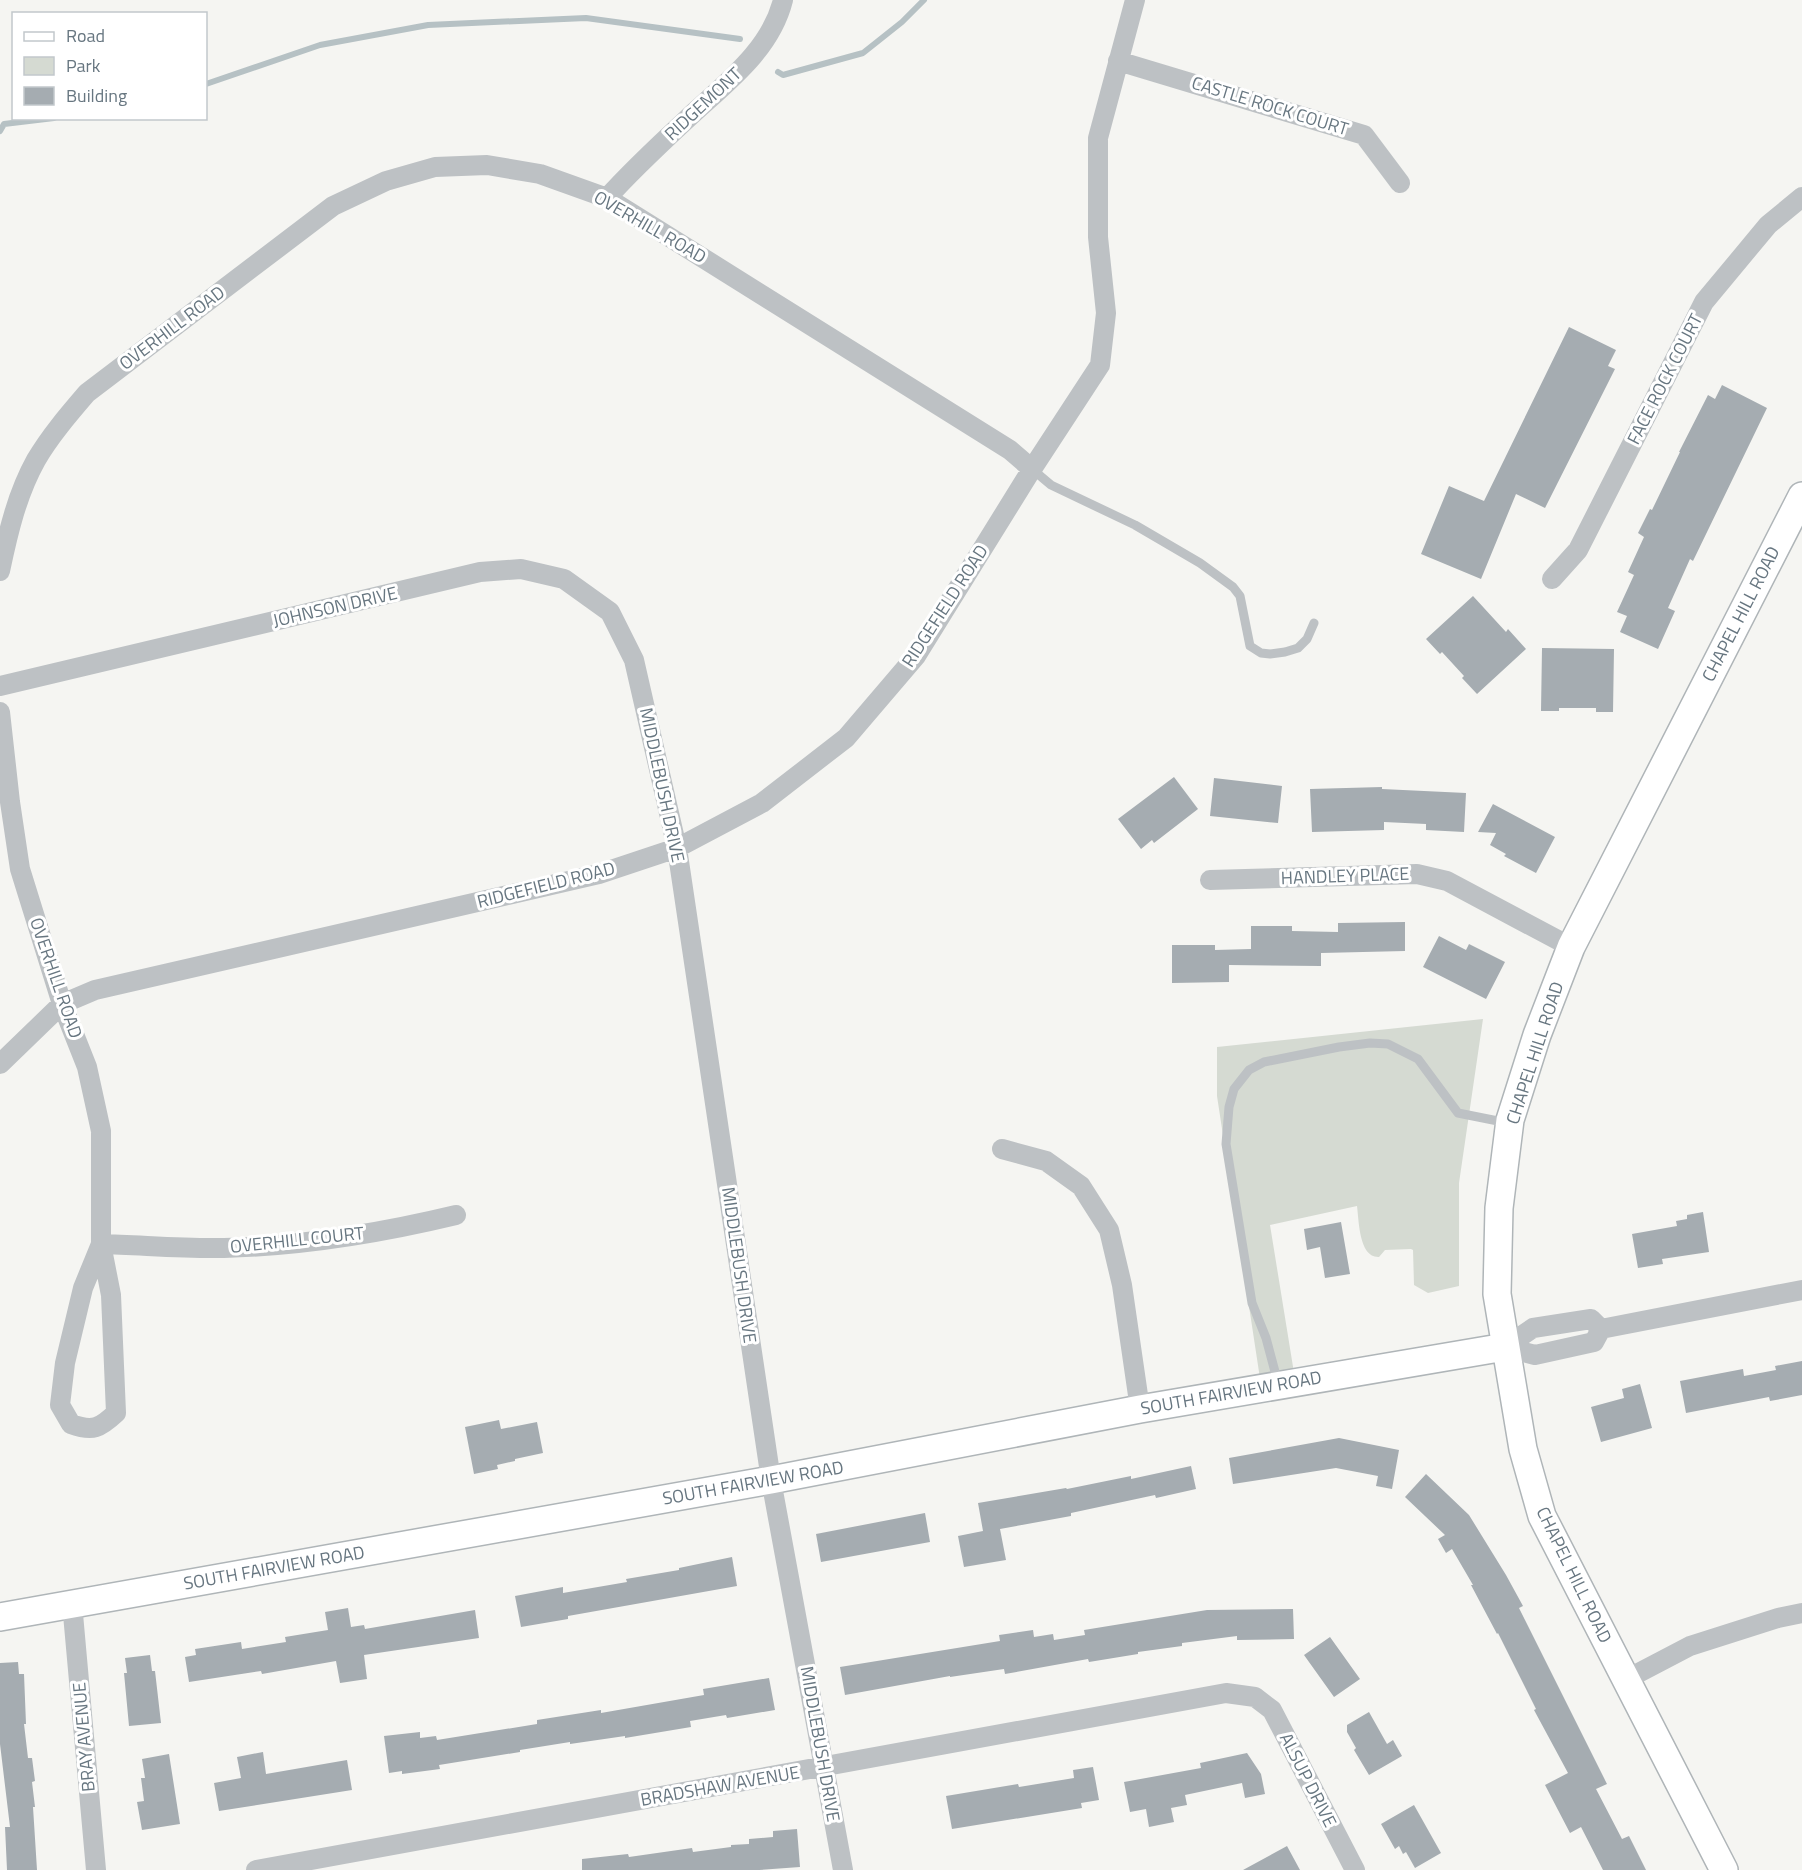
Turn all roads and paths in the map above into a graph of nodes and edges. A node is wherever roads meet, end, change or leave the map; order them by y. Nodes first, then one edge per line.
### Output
1 (783, 0) edge
2 (1135, 0) edge
3 (1118, 60) junction
4 (1400, 183) dead end
5 (1802, 197) edge
6 (607, 198) junction
7 (1032, 469) junction
8 (1802, 496) edge
9 (0, 571) edge
10 (1552, 579) dead end
11 (1314, 623) dead end
12 (634, 660) joint
13 (0, 686) edge
14 (0, 712) edge
15 (677, 848) junction
16 (1210, 880) dead end
17 (1571, 947) junction
18 (62, 1004) junction
19 (0, 1064) edge
20 (1510, 1123) junction
21 (1002, 1149) dead end
22 (456, 1215) dead end
23 (101, 1244) junction
24 (1802, 1290) edge
25 (1601, 1329) junction
26 (1505, 1347) junction
27 (1278, 1385) junction
28 (1140, 1409) junction
29 (771, 1480) junction
30 (72, 1603) junction
31 (1802, 1613) edge
32 (0, 1617) edge
33 (1625, 1680) junction
34 (1255, 1696) joint
35 (824, 1767) junction
36 (96, 1870) edge
37 (256, 1870) edge
38 (843, 1870) edge
39 (1355, 1870) edge
40 (1724, 1870) edge

1 - 6 street, RIDGEMONT
2 - 3 street, RIDGEFIELD ROAD
3 - 4 street, CASTLE ROCK COURT
3 - 7 street, RIDGEFIELD ROAD
5 - 10 street, FACE ROCK COURT
6 - 7 street, OVERHILL ROAD
6 - 9 street, OVERHILL ROAD
7 - 11 lane
7 - 15 street, RIDGEFIELD ROAD
8 - 17 street, CHAPEL HILL ROAD
12 - 13 street, JOHNSON DRIVE
12 - 15 street, MIDDLEBUSH DRIVE
14 - 18 street, OVERHILL ROAD
15 - 18 street, RIDGEFIELD ROAD
15 - 29 street, MIDDLEBUSH DRIVE
16 - 17 street, HANDLEY PLACE
17 - 20 street, CHAPEL HILL ROAD
18 - 19 street, RIDGEFIELD ROAD
18 - 23 street, OVERHILL ROAD
20 - 26 street, CHAPEL HILL ROAD
20 - 27 lane
21 - 28 street
22 - 23 street, OVERHILL COURT
23 - 23 street, OVERHILL ROAD
24 - 25 street
25 - 26 street
25 - 26 street
26 - 27 street, SOUTH FAIRVIEW ROAD
26 - 33 street, CHAPEL HILL ROAD
27 - 28 street, SOUTH FAIRVIEW ROAD
28 - 29 street, SOUTH FAIRVIEW ROAD
29 - 30 street, SOUTH FAIRVIEW ROAD
29 - 35 street, MIDDLEBUSH DRIVE
30 - 32 street, SOUTH FAIRVIEW ROAD
30 - 36 street, BRAY AVENUE
31 - 33 street
33 - 40 street, CHAPEL HILL ROAD
34 - 35 street, BRADSHAW AVENUE
34 - 39 street, ALSUP DRIVE
35 - 37 street, BRADSHAW AVENUE
35 - 38 street, MIDDLEBUSH DRIVE

